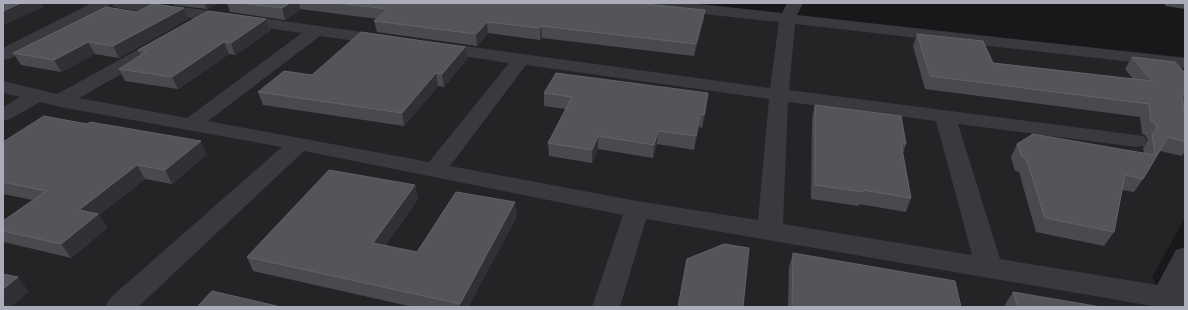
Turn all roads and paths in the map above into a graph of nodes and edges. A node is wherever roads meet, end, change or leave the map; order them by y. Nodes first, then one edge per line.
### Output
1 (104, 3) edge
2 (118, 3) edge
3 (232, 3) edge
4 (648, 3) edge
5 (1170, 3) edge
6 (1185, 4) edge
7 (791, 11) edge
8 (211, 16) junction
9 (316, 31) junction
10 (3, 55) edge
11 (521, 59) junction
12 (1185, 63) edge
13 (3, 87) edge
14 (779, 95) junction
15 (36, 96) junction
16 (60, 101) junction
17 (3, 115) edge
18 (945, 116) junction
19 (190, 124) junction
20 (1136, 141) dead end
21 (299, 144) junction
22 (435, 170) junction
23 (637, 209) junction
24 (770, 230) junction
25 (1185, 257) edge
26 (989, 267) junction
27 (1179, 303) edge
28 (119, 307) edge
29 (606, 307) edge

1 - 10 street
2 - 8 street
3 - 8 street
4 - 7 street
5 - 6 main road
7 - 12 street
7 - 14 street
8 - 9 street
8 - 16 street
9 - 11 street
9 - 19 street
11 - 14 street
11 - 22 street
13 - 15 street
14 - 18 street
14 - 24 street
15 - 16 street
15 - 17 street
16 - 19 street
18 - 20 street
18 - 26 street
19 - 21 street
21 - 22 street
21 - 28 street
22 - 23 street
23 - 24 street
23 - 29 street
24 - 26 street
25 - 27 street
26 - 27 street

